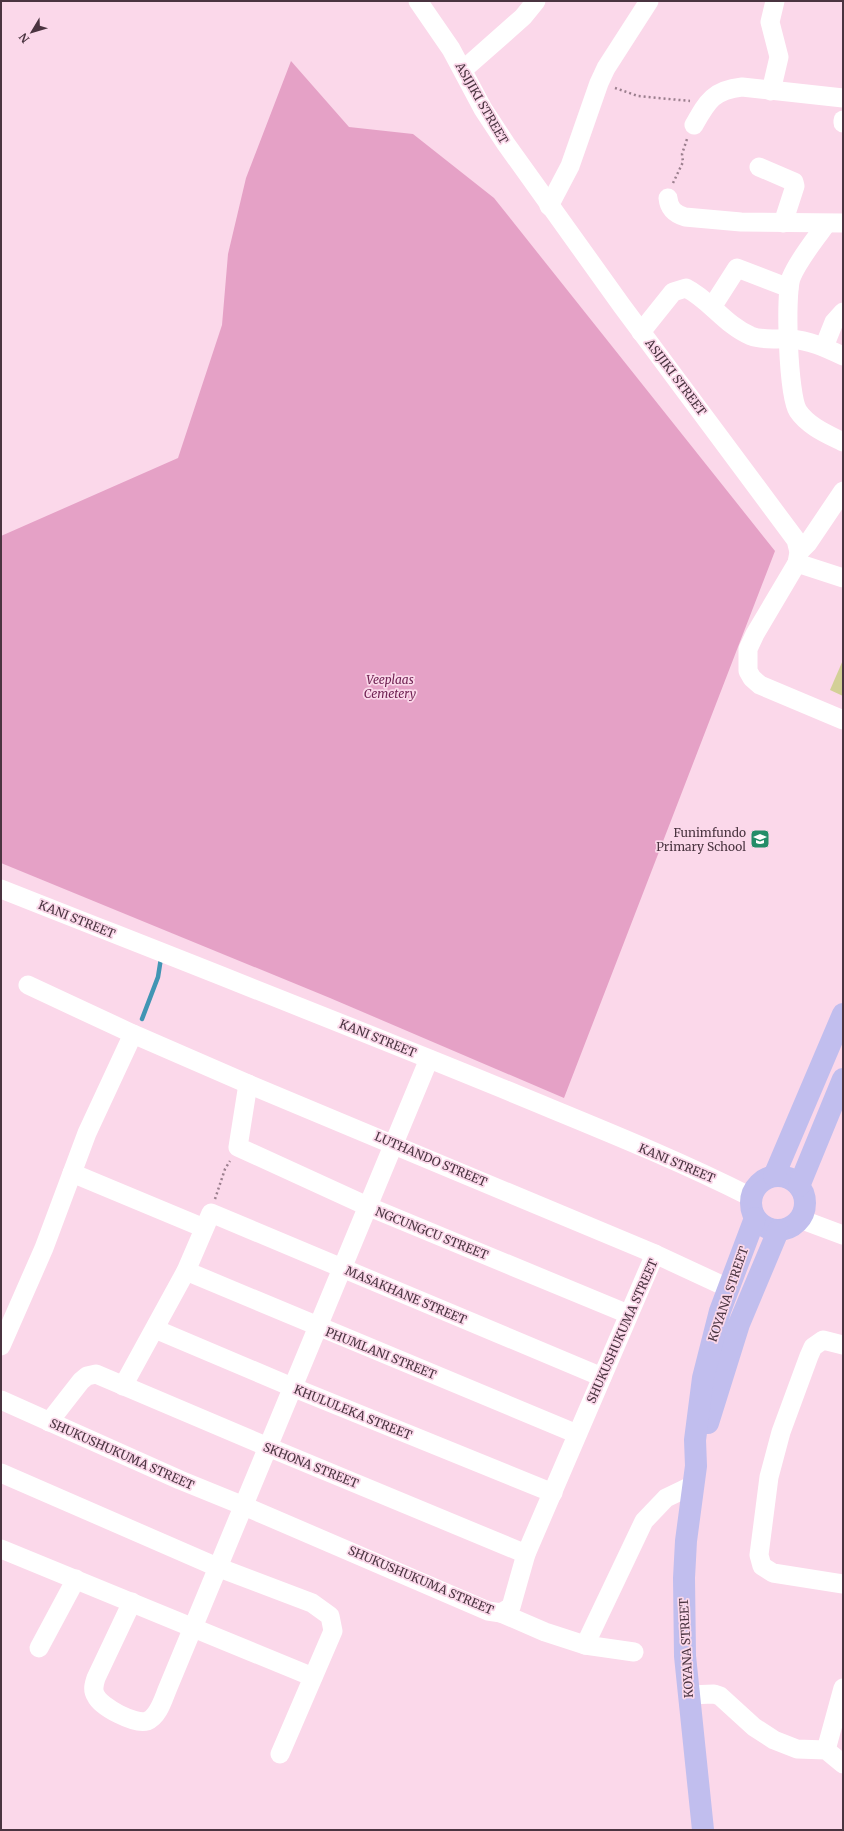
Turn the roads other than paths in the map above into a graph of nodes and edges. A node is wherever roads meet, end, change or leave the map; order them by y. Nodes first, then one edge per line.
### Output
1 (418, 1) edge
2 (536, 1) edge
3 (649, 1) edge
4 (775, 1) edge
5 (463, 70) junction
6 (771, 91) junction
7 (843, 98) edge
8 (694, 125) road end
9 (759, 167) dead end
10 (668, 198) road end
11 (549, 206) junction
12 (783, 223) junction
13 (834, 223) edge
14 (789, 288) junction
15 (712, 307) junction
16 (843, 312) edge
17 (641, 332) junction
18 (789, 338) junction
19 (824, 347) junction
20 (843, 356) edge
21 (843, 442) edge
22 (843, 491) edge
23 (798, 557) junction
24 (843, 578) edge
25 (843, 720) edge
26 (1, 889) edge
27 (28, 985) dead end
28 (843, 1014) edge
29 (133, 1034) junction
30 (429, 1059) junction
31 (843, 1079) edge
32 (248, 1084) junction
33 (394, 1143) junction
34 (72, 1173) junction
35 (774, 1176) junction
36 (799, 1186) junction
37 (751, 1197) junction
38 (367, 1206) junction
39 (755, 1218) junction
40 (800, 1219) junction
41 (208, 1220) junction
42 (778, 1231) junction
43 (843, 1235) edge
44 (655, 1254) junction
45 (342, 1268) junction
46 (186, 1271) junction
47 (728, 1288) junction
48 (628, 1314) junction
49 (317, 1326) junction
50 (155, 1329) junction
51 (843, 1345) edge
52 (1, 1346) edge
53 (602, 1377) junction
54 (123, 1386) junction
55 (292, 1387) junction
56 (1, 1400) edge
57 (49, 1422) junction
58 (577, 1434) junction
59 (268, 1447) junction
60 (1, 1473) edge
61 (694, 1476) junction
62 (553, 1494) junction
63 (244, 1506) junction
64 (1, 1549) edge
65 (526, 1554) junction
66 (217, 1567) junction
67 (76, 1579) junction
68 (843, 1584) edge
69 (132, 1602) junction
70 (501, 1613) junction
71 (192, 1626) junction
72 (585, 1645) junction
73 (39, 1648) dead end
74 (634, 1652) dead end
75 (313, 1677) junction
76 (843, 1688) edge
77 (688, 1695) junction
78 (826, 1750) junction
79 (280, 1754) dead end
80 (843, 1764) edge
81 (703, 1830) edge

1 - 5 street, ASIJIKI STREET
2 - 5 street
3 - 11 street
4 - 6 street
5 - 11 street, ASIJIKI STREET
6 - 7 street
6 - 8 street
9 - 12 street
10 - 12 street
11 - 17 street, ASIJIKI STREET
12 - 13 street
13 - 14 street
14 - 15 street
14 - 18 street
15 - 17 street
15 - 18 street
16 - 19 street
17 - 23 street, ASIJIKI STREET
18 - 19 street
18 - 21 street
19 - 20 street
22 - 23 street
23 - 24 street
23 - 25 street
26 - 30 street, KANI STREET
27 - 29 street, LUTHANDO STREET
28 - 35 main road
29 - 32 street, LUTHANDO STREET
29 - 34 street
30 - 33 street
30 - 37 street, KANI STREET
31 - 36 main road
32 - 33 street, LUTHANDO STREET
32 - 38 street, NGCUNGCU STREET
33 - 38 street
33 - 44 street, LUTHANDO STREET
34 - 41 street, MASAKHANE STREET
34 - 52 street
35 - 36 main road
35 - 37 main road
36 - 40 main road
37 - 39 main road
38 - 45 street
38 - 48 street, NGCUNGCU STREET
39 - 42 main road
39 - 47 main road, KOYANA STREET
40 - 42 main road
40 - 43 street
41 - 45 street, MASAKHANE STREET
41 - 46 street
42 - 61 main road, KOYANA STREET
44 - 47 street, LUTHANDO STREET
44 - 48 street, SHUKUSHUKUMA STREET
45 - 49 street
45 - 53 street, MASAKHANE STREET
46 - 49 street, PHUMLANI STREET
46 - 50 street
47 - 61 main road, KOYANA STREET
48 - 53 street, SHUKUSHUKUMA STREET
49 - 55 street
49 - 58 street, PHUMLANI STREET
50 - 54 street
50 - 55 street, KHULULEKA STREET
51 - 68 street
53 - 58 street, SHUKUSHUKUMA STREET
54 - 57 street, SKHONA STREET
54 - 59 street, SKHONA STREET
55 - 59 street
55 - 62 street, KHULULEKA STREET
56 - 57 street, SHUKUSHUKUMA STREET
57 - 63 street, SHUKUSHUKUMA STREET
58 - 62 street, SHUKUSHUKUMA STREET
59 - 63 street
59 - 65 street, SKHONA STREET
60 - 66 street
61 - 72 street
61 - 77 main road, KOYANA STREET
62 - 65 street, SHUKUSHUKUMA STREET
63 - 66 street
63 - 70 street, SHUKUSHUKUMA STREET
64 - 67 street
65 - 70 street, SHUKUSHUKUMA STREET
66 - 71 street
66 - 75 street
67 - 69 street
67 - 73 street
69 - 71 street
69 - 71 street
70 - 72 street
71 - 75 street
72 - 74 street
75 - 79 street
76 - 78 street
77 - 78 street
77 - 81 main road, KOYANA STREET
78 - 80 street

